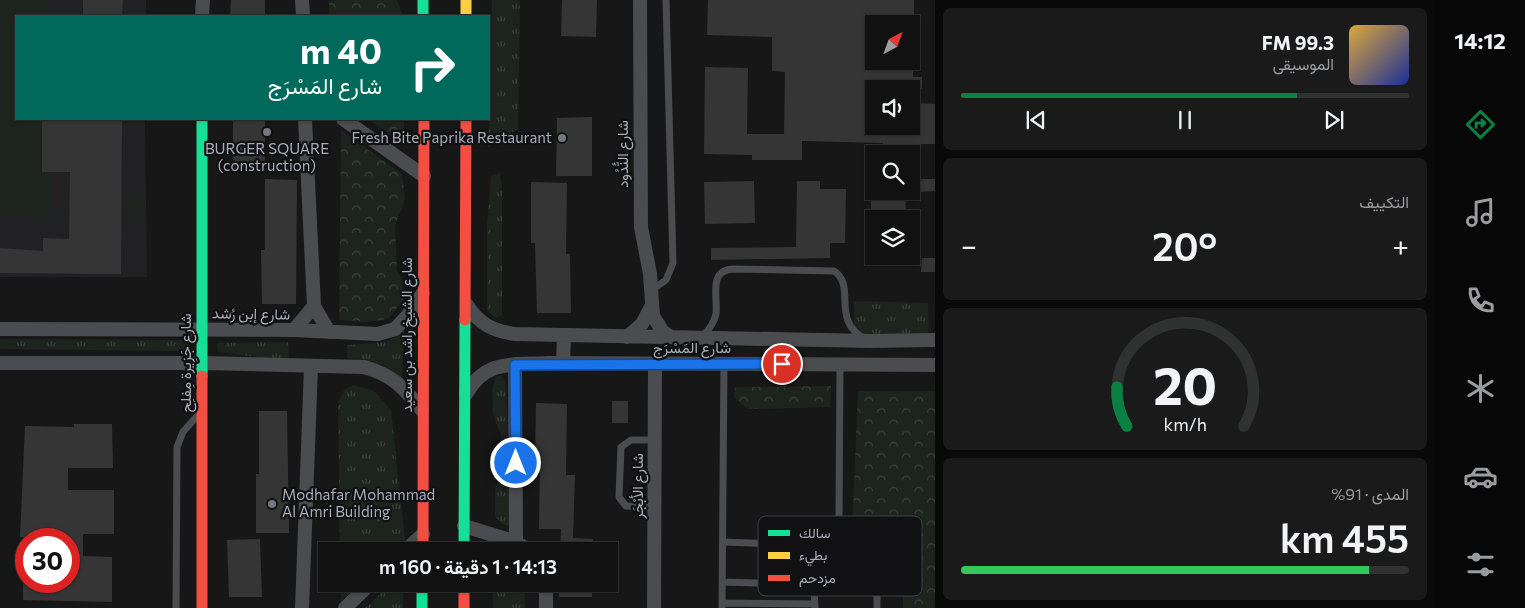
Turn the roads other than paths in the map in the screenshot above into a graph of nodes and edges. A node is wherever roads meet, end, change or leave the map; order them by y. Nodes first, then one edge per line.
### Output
1 (202, 0) edge
2 (302, 0) edge
3 (423, 0) edge
4 (466, 0) edge
5 (640, 0) edge
6 (666, 0) edge
7 (202, 15) edge
8 (303, 15) edge
9 (423, 15) edge
10 (466, 15) edge
11 (202, 120) edge
12 (305, 120) edge
13 (344, 120) edge
14 (424, 120) edge
15 (466, 120) edge
16 (424, 176) junction
17 (651, 290) junction
18 (423, 293) junction
19 (467, 305) junction
20 (314, 306) junction
21 (651, 307) junction
22 (0, 329) edge
23 (202, 329) junction
24 (294, 330) junction
25 (329, 332) junction
26 (564, 336) junction
27 (628, 337) junction
28 (671, 337) junction
29 (701, 338) junction
30 (914, 340) junction
31 (935, 340) edge
32 (870, 341) junction
33 (0, 363) edge
34 (202, 363) junction
35 (563, 363) junction
36 (655, 364) junction
37 (724, 364) junction
38 (515, 365) junction
39 (840, 365) junction
40 (912, 365) junction
41 (935, 365) edge
42 (311, 367) junction
43 (464, 399) junction
44 (422, 410) junction
45 (202, 411) junction
46 (654, 440) junction
47 (654, 508) junction
48 (839, 516) edge
49 (464, 526) junction
50 (422, 534) junction
51 (414, 542) edge
52 (422, 542) edge
53 (464, 542) edge
54 (516, 542) joint
55 (723, 542) junction
56 (758, 543) edge
57 (722, 582) junction
58 (758, 583) edge
59 (361, 592) edge
60 (422, 592) edge
61 (464, 592) edge
62 (546, 592) edge
63 (722, 606) edge
64 (815, 606) edge
65 (176, 608) edge
66 (202, 608) edge
67 (302, 608) edge
68 (344, 608) edge
69 (422, 608) edge
70 (464, 608) edge
71 (546, 608) edge
72 (654, 608) edge

1 - 7 street
2 - 8 street
3 - 9 main road
4 - 10 main road
5 - 17 street, شارع النُّدُود
6 - 17 lane
11 - 23 main road, شارع جَزِيرة مِفلِح
12 - 20 street
13 - 16 street
14 - 16 main road, شارع الشيخ راشد بن سعيد
15 - 19 main road
16 - 18 main road, شارع الشيخ راشد بن سعيد
17 - 21 street, شارع النُّدُود
18 - 25 street, شارع إبن رُشد
18 - 44 main road, شارع الشيخ راشد بن سعيد
19 - 26 street, شارع المَسْرَج
19 - 43 main road
20 - 24 street
20 - 25 street
21 - 27 street
21 - 28 street, شارع النُّدُود
22 - 23 street, شارع إبن رُشد
23 - 24 street, شارع إبن رُشد
23 - 34 main road, شارع جَزِيرة مِفلِح
24 - 25 street, شارع إبن رُشد
26 - 27 street, شارع المَسْرَج
26 - 35 street
27 - 28 street, شارع المَسْرَج
28 - 29 street, شارع المَسْرَج
29 - 32 street, شارع المَسْرَج
29 - 32 lane
30 - 31 street, شارع المَسْرَج
30 - 32 street, شارع المَسْرَج
30 - 40 street
33 - 34 street
34 - 42 street
34 - 45 main road, شارع جَزِيرة مِفلِح
35 - 36 street, شارع المَسْرَج
35 - 38 street, شارع المَسْرَج
36 - 37 street, شارع المَسْرَج
36 - 46 street, شارع الأبْجَر
37 - 39 street, شارع المَسْرَج
37 - 55 lane
38 - 43 street, شارع المَسْرَج
38 - 54 street
39 - 40 street, شارع المَسْرَج
39 - 48 lane
40 - 41 street, شارع المَسْرَج
42 - 44 street
42 - 67 street
43 - 49 main road
44 - 50 main road, شارع الشيخ راشد بن سعيد
45 - 65 lane
45 - 66 main road, شارع جَزِيرة مِفلِح
46 - 47 street, شارع الأبْجَر
46 - 47 lane
47 - 72 street, شارع الأبْجَر
49 - 53 main road
49 - 54 street
50 - 51 street
50 - 52 main road, شارع الشيخ راشد بن سعيد
55 - 56 lane
55 - 57 lane
57 - 58 lane
57 - 63 lane
59 - 68 street
60 - 69 main road
61 - 70 main road
62 - 71 street
63 - 64 lane

